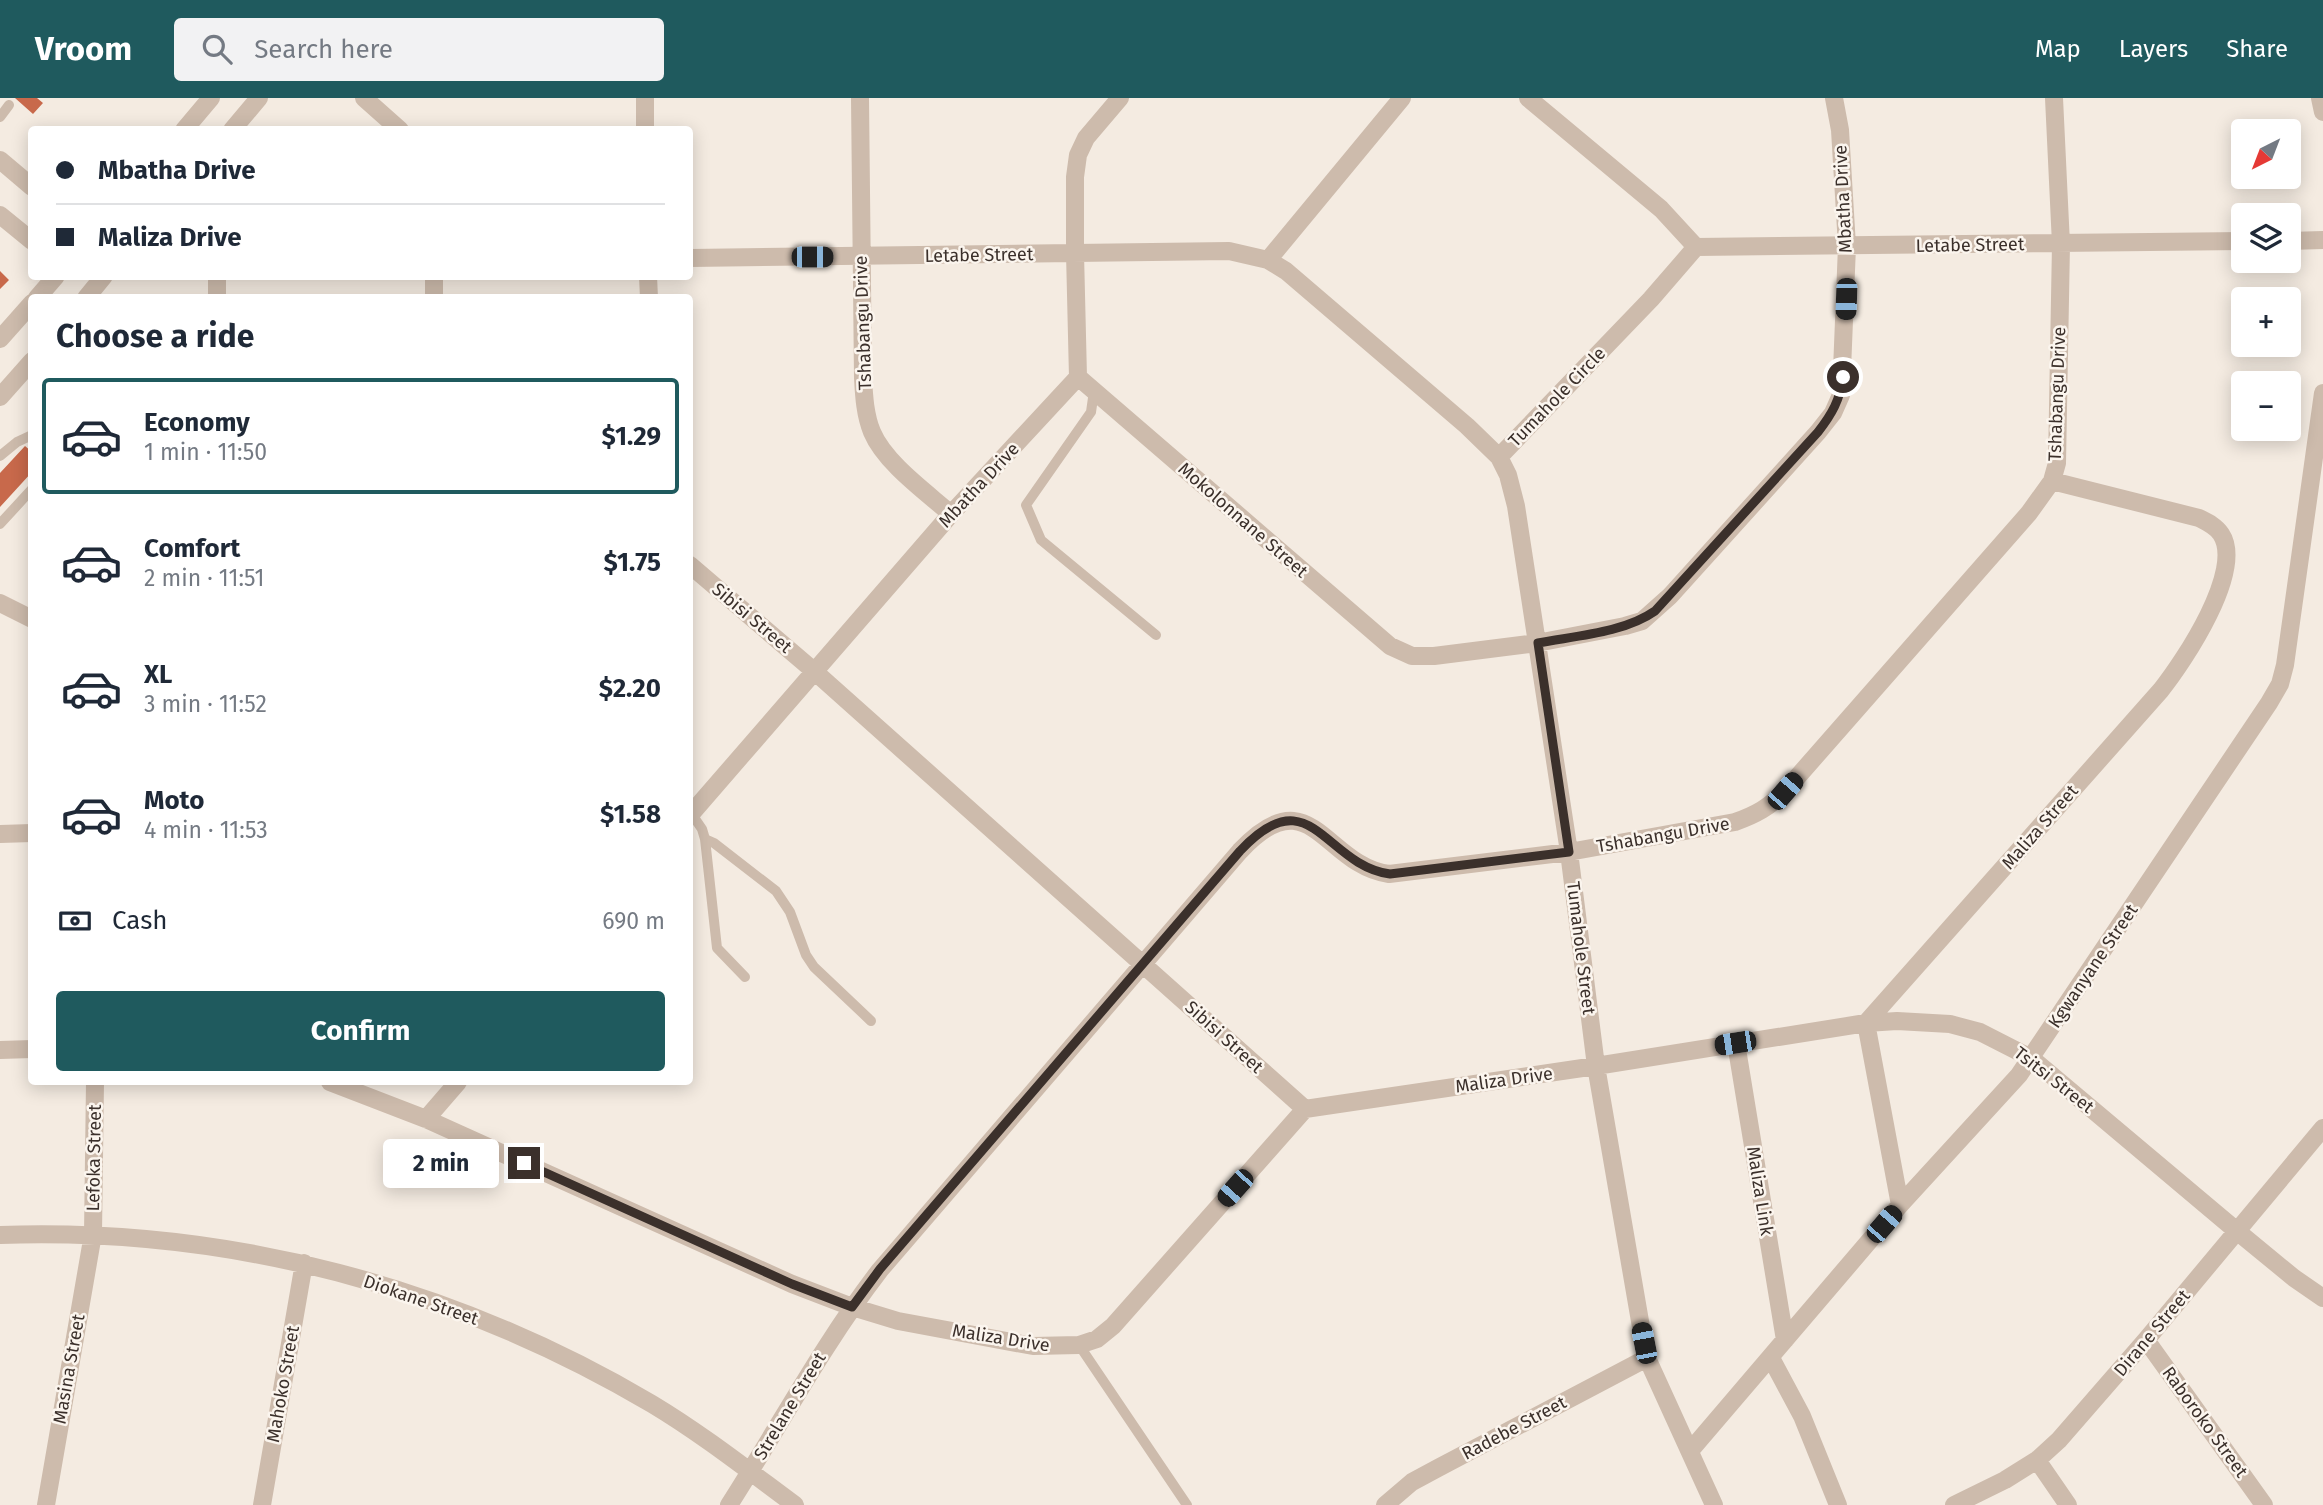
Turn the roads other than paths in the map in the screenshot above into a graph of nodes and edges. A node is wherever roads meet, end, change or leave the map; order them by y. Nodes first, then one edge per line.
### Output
1 (211, 98) edge
2 (259, 98) edge
3 (364, 98) edge
4 (645, 98) edge
5 (860, 98) edge
6 (1120, 98) edge
7 (1402, 98) edge
8 (1528, 98) edge
9 (1834, 98) edge
10 (2054, 98) edge
11 (2320, 98) edge
12 (9, 105) dead end
13 (2323, 113) edge
14 (0, 117) edge
15 (187, 126) edge
16 (235, 126) edge
17 (396, 126) edge
18 (645, 126) edge
19 (0, 160) edge
20 (28, 184) edge
21 (0, 215) edge
22 (28, 238) edge
23 (2323, 240) edge
24 (2301, 241) edge
25 (2231, 242) edge
26 (2061, 244) junction
27 (1847, 246) junction
28 (1696, 247) junction
29 (1075, 253) junction
30 (861, 257) junction
31 (693, 258) edge
32 (1268, 260) junction
33 (53, 280) edge
34 (101, 280) edge
35 (40, 294) edge
36 (89, 294) edge
37 (28, 307) edge
38 (0, 338) edge
39 (28, 366) edge
40 (1078, 377) junction
41 (1094, 391) junction
42 (2323, 393) edge
43 (0, 397) edge
44 (28, 437) edge
45 (0, 456) edge
46 (1499, 457) junction
47 (2052, 481) junction
48 (28, 493) edge
49 (951, 514) junction
50 (0, 524) edge
51 (693, 568) edge
52 (0, 603) edge
53 (28, 617) edge
54 (1156, 635) dead end
55 (1538, 643) junction
56 (1412, 656) joint
57 (814, 671) junction
58 (693, 811) edge
59 (693, 818) edge
60 (28, 833) edge
61 (0, 834) edge
62 (705, 839) junction
63 (1569, 852) junction
64 (1143, 964) junction
65 (745, 977) dead end
66 (871, 1021) dead end
67 (1866, 1023) junction
68 (1735, 1043) junction
69 (28, 1049) edge
70 (0, 1050) edge
71 (2031, 1058) junction
72 (1596, 1066) junction
73 (95, 1085) edge
74 (338, 1085) edge
75 (455, 1085) edge
76 (1305, 1109) junction
77 (426, 1119) junction
78 (2323, 1128) edge
79 (1900, 1205) junction
80 (2238, 1232) junction
81 (93, 1234) junction
82 (0, 1235) edge
83 (304, 1263) junction
84 (2323, 1298) edge
85 (852, 1307) junction
86 (1784, 1340) junction
87 (2146, 1340) junction
88 (1079, 1345) junction
89 (1647, 1358) junction
90 (1771, 1358) junction
91 (1690, 1451) junction
92 (2037, 1460) junction
93 (750, 1472) junction
94 (46, 1505) edge
95 (262, 1505) edge
96 (729, 1505) edge
97 (796, 1505) edge
98 (1188, 1505) edge
99 (1385, 1505) edge
100 (1714, 1505) edge
101 (1838, 1505) edge
102 (1954, 1505) edge
103 (2068, 1505) edge
104 (2264, 1505) edge

1 - 15 street
2 - 16 street
3 - 17 street
4 - 18 street
5 - 30 street, Tshabangu Drive
6 - 29 street
7 - 32 street
8 - 28 street
9 - 27 street, Mbatha Drive
10 - 26 street, Tshabangu Drive
11 - 13 street
12 - 14 lane
19 - 20 street
21 - 22 street
23 - 24 street
25 - 26 street, Letabe Street
26 - 27 street, Letabe Street
26 - 47 street, Tshabangu Drive
27 - 28 street, Letabe Street
27 - 55 street, Mbatha Drive
28 - 46 street, Tumahole Circle
29 - 30 street, Letabe Street
29 - 32 street, Letabe Street
29 - 40 street
30 - 31 street, Letabe Street
30 - 49 street, Tshabangu Drive
32 - 46 street, Tumahole Circle
33 - 35 street
34 - 36 street
37 - 38 street
39 - 43 street
40 - 41 street, Mokolonnane Street
40 - 49 street, Mbatha Drive
41 - 54 lane
41 - 56 street, Mokolonnane Street
42 - 71 street, Kgwanyane Street
44 - 45 lane
46 - 55 street, Tumahole Street
47 - 63 street, Tshabangu Drive
47 - 67 street, Maliza Street
48 - 50 lane
49 - 57 street, Mbatha Drive
51 - 57 street, Sibisi Street
52 - 53 street
55 - 56 street, Mbatha Drive
55 - 63 street, Tumahole Street
57 - 58 street, Mbatha Drive
57 - 64 street, Sibisi Street
59 - 62 lane
60 - 61 street
62 - 65 lane
62 - 66 lane
63 - 64 street, Tshabangu Drive
63 - 72 street, Tumahole Street
64 - 76 street, Sibisi Street
64 - 85 street, Tshabangu Drive
67 - 68 street
67 - 71 street, Tsitsi Street
67 - 79 street
68 - 72 street
68 - 86 street, Maliza Link
69 - 70 street
71 - 79 street, Kgwanyane Street
71 - 80 street, Tsitsi Street
72 - 76 street, Maliza Drive
72 - 89 street, Tumahole Street
73 - 81 street, Lefoka Street
74 - 77 street
75 - 77 street
76 - 88 street, Maliza Drive
77 - 85 street, Maliza Drive
78 - 80 street, Dirane Street
79 - 86 street, Kgwanyane Street
80 - 84 street, Tsitsi Street
80 - 87 street, Dirane Street
81 - 82 street, Diokane Street
81 - 83 street, Diokane Street
81 - 94 street, Masina Street
83 - 93 street, Diokane Street
83 - 95 street, Mahoko Street
85 - 88 street, Maliza Drive
85 - 93 street, Strelane Street
86 - 90 street, Kgwanyane Street
87 - 92 street, Dirane Street
87 - 104 street, Raboroko Street
88 - 98 lane
89 - 91 street, Tumahole Street
89 - 99 street, Radebe Street
90 - 91 street, Kgwanyane Street
90 - 101 street
91 - 100 street, Tumahole Street
92 - 102 street, Dirane Street
92 - 103 street
93 - 96 street, Strelane Street
93 - 97 street, Diokane Street

